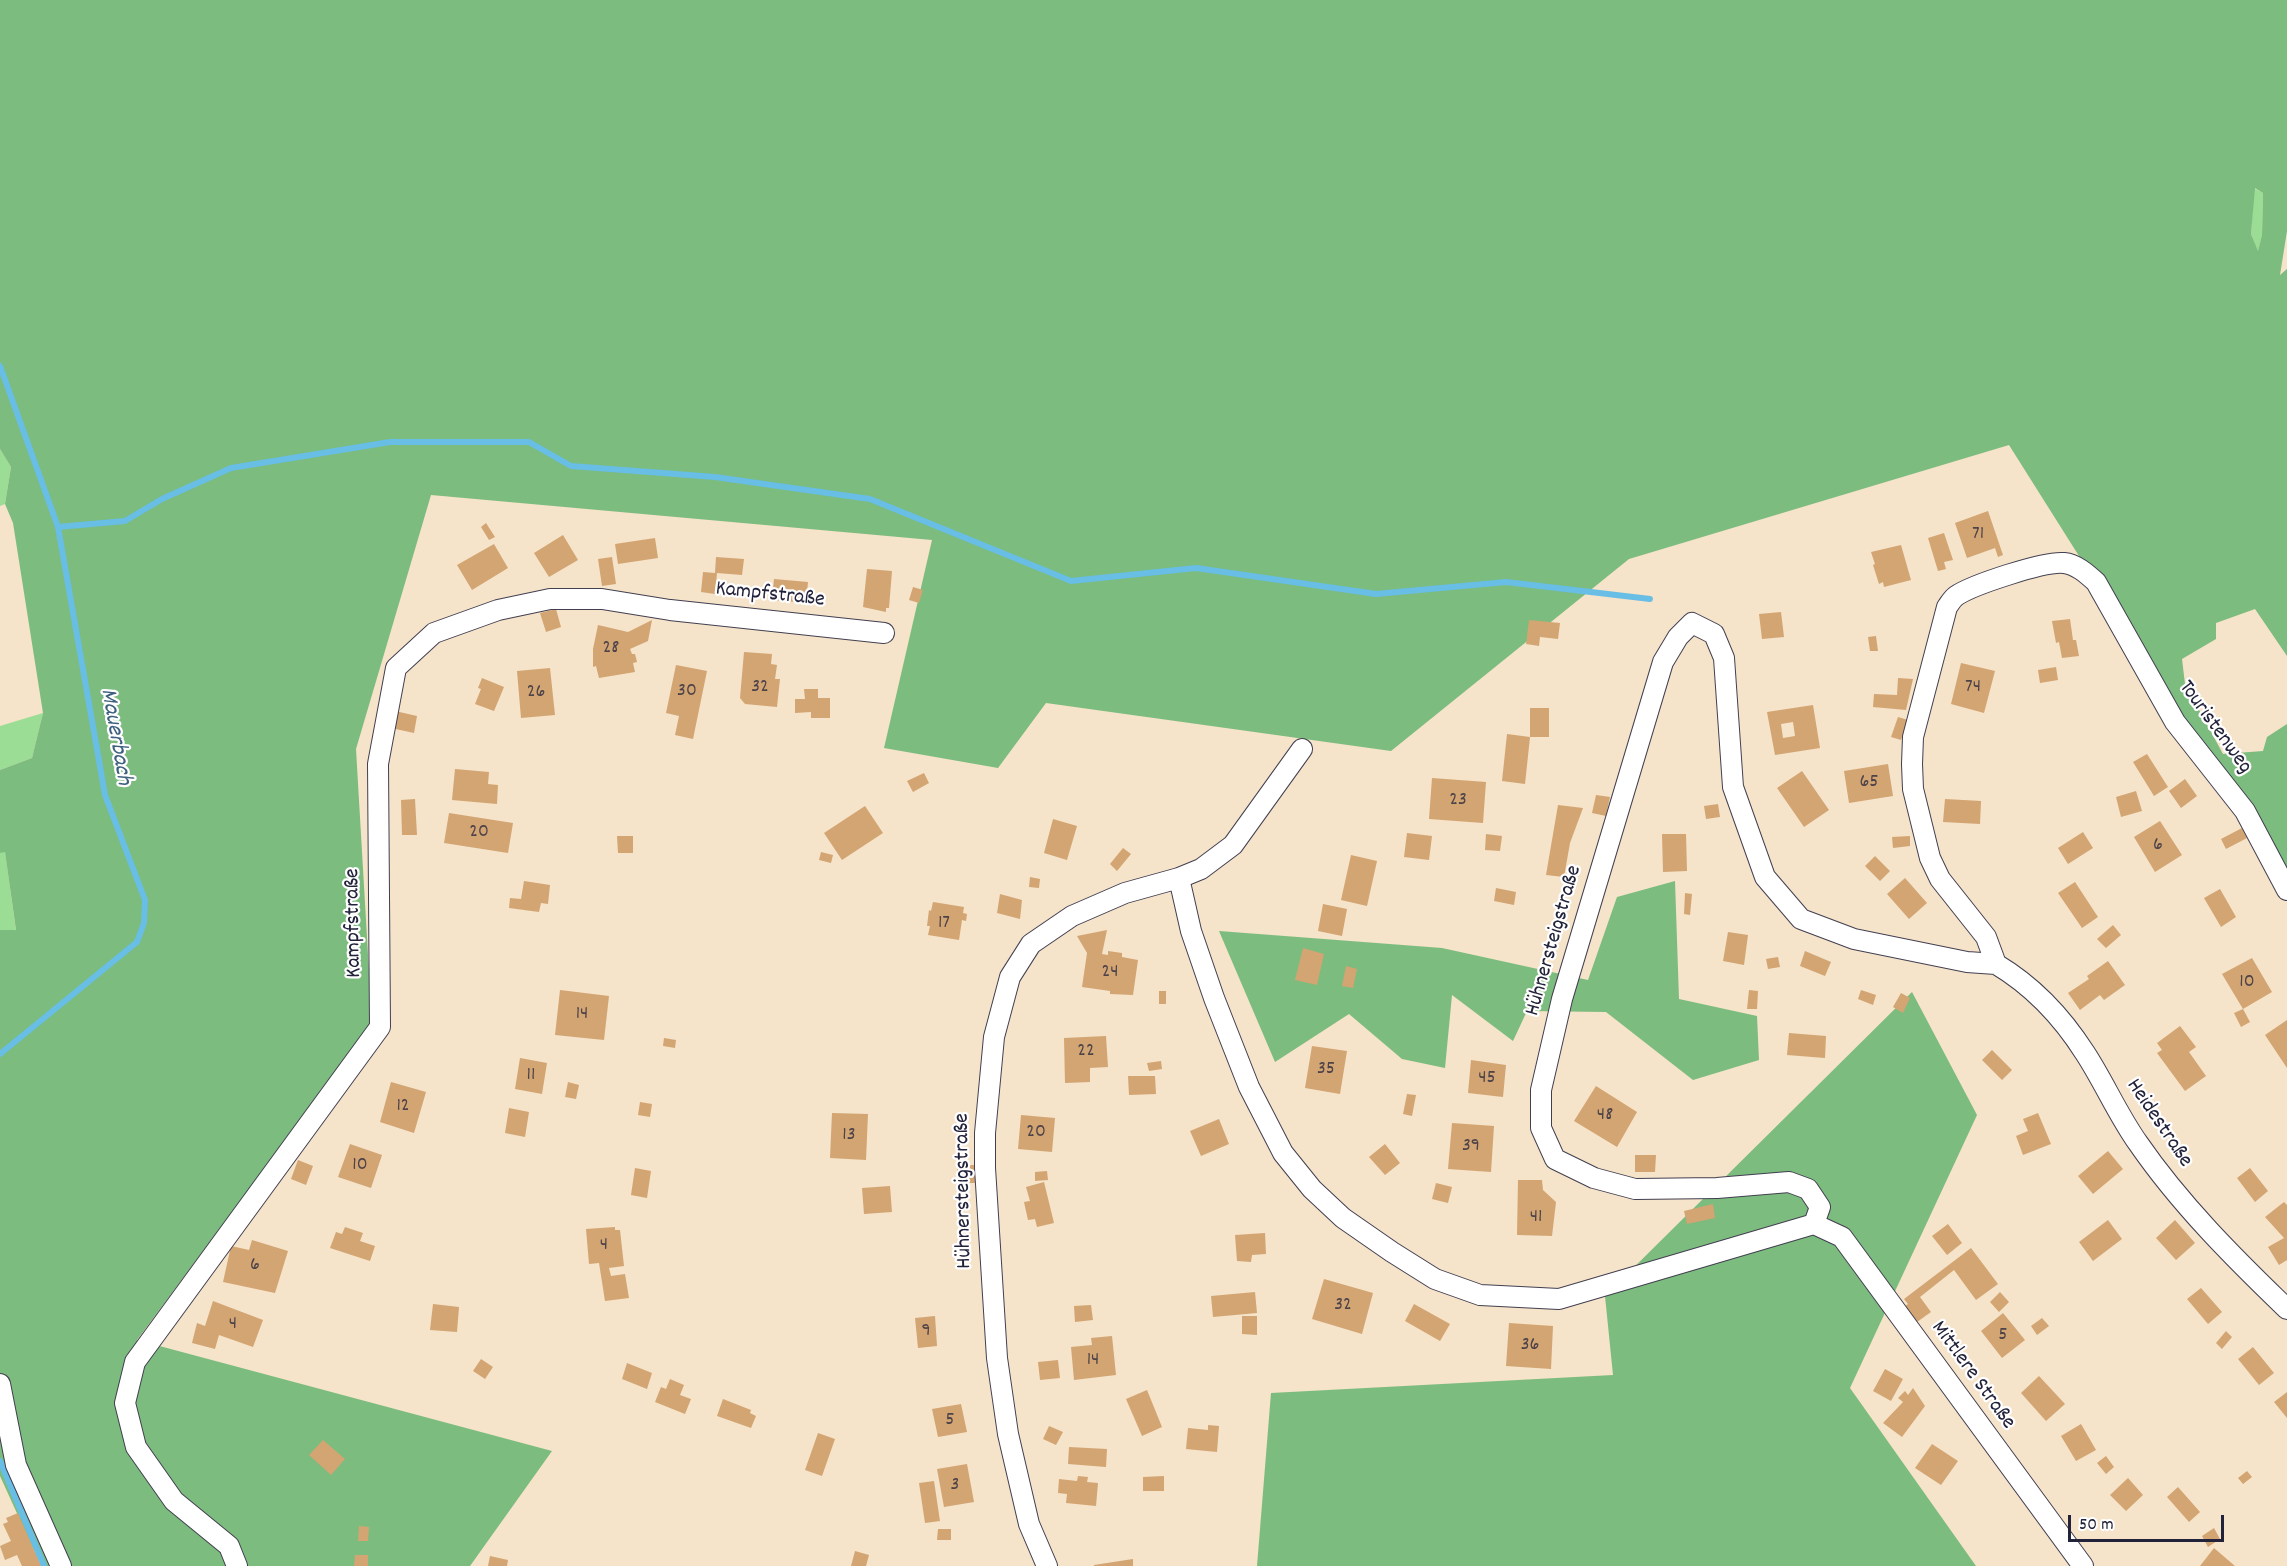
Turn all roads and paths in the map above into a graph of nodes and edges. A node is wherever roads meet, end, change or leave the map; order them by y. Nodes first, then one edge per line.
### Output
1 (884, 633) dead end
2 (1302, 749) dead end
3 (1179, 878) junction
4 (2287, 890) edge
5 (1996, 964) junction
6 (1814, 1224) junction
7 (2287, 1309) edge
8 (0, 1384) edge
9 (61, 1566) edge
10 (237, 1566) edge
11 (1047, 1566) edge
12 (2083, 1566) edge

1 - 10 street, Kampfstraße
2 - 3 street, Hühnersteigstraße
3 - 6 street
3 - 11 street, Hühnersteigstraße
4 - 5 street, Touristenweg
5 - 6 street, Hühnersteigstraße
5 - 7 street, Heidestraße
6 - 12 street, Mittlere Straße
8 - 9 street

